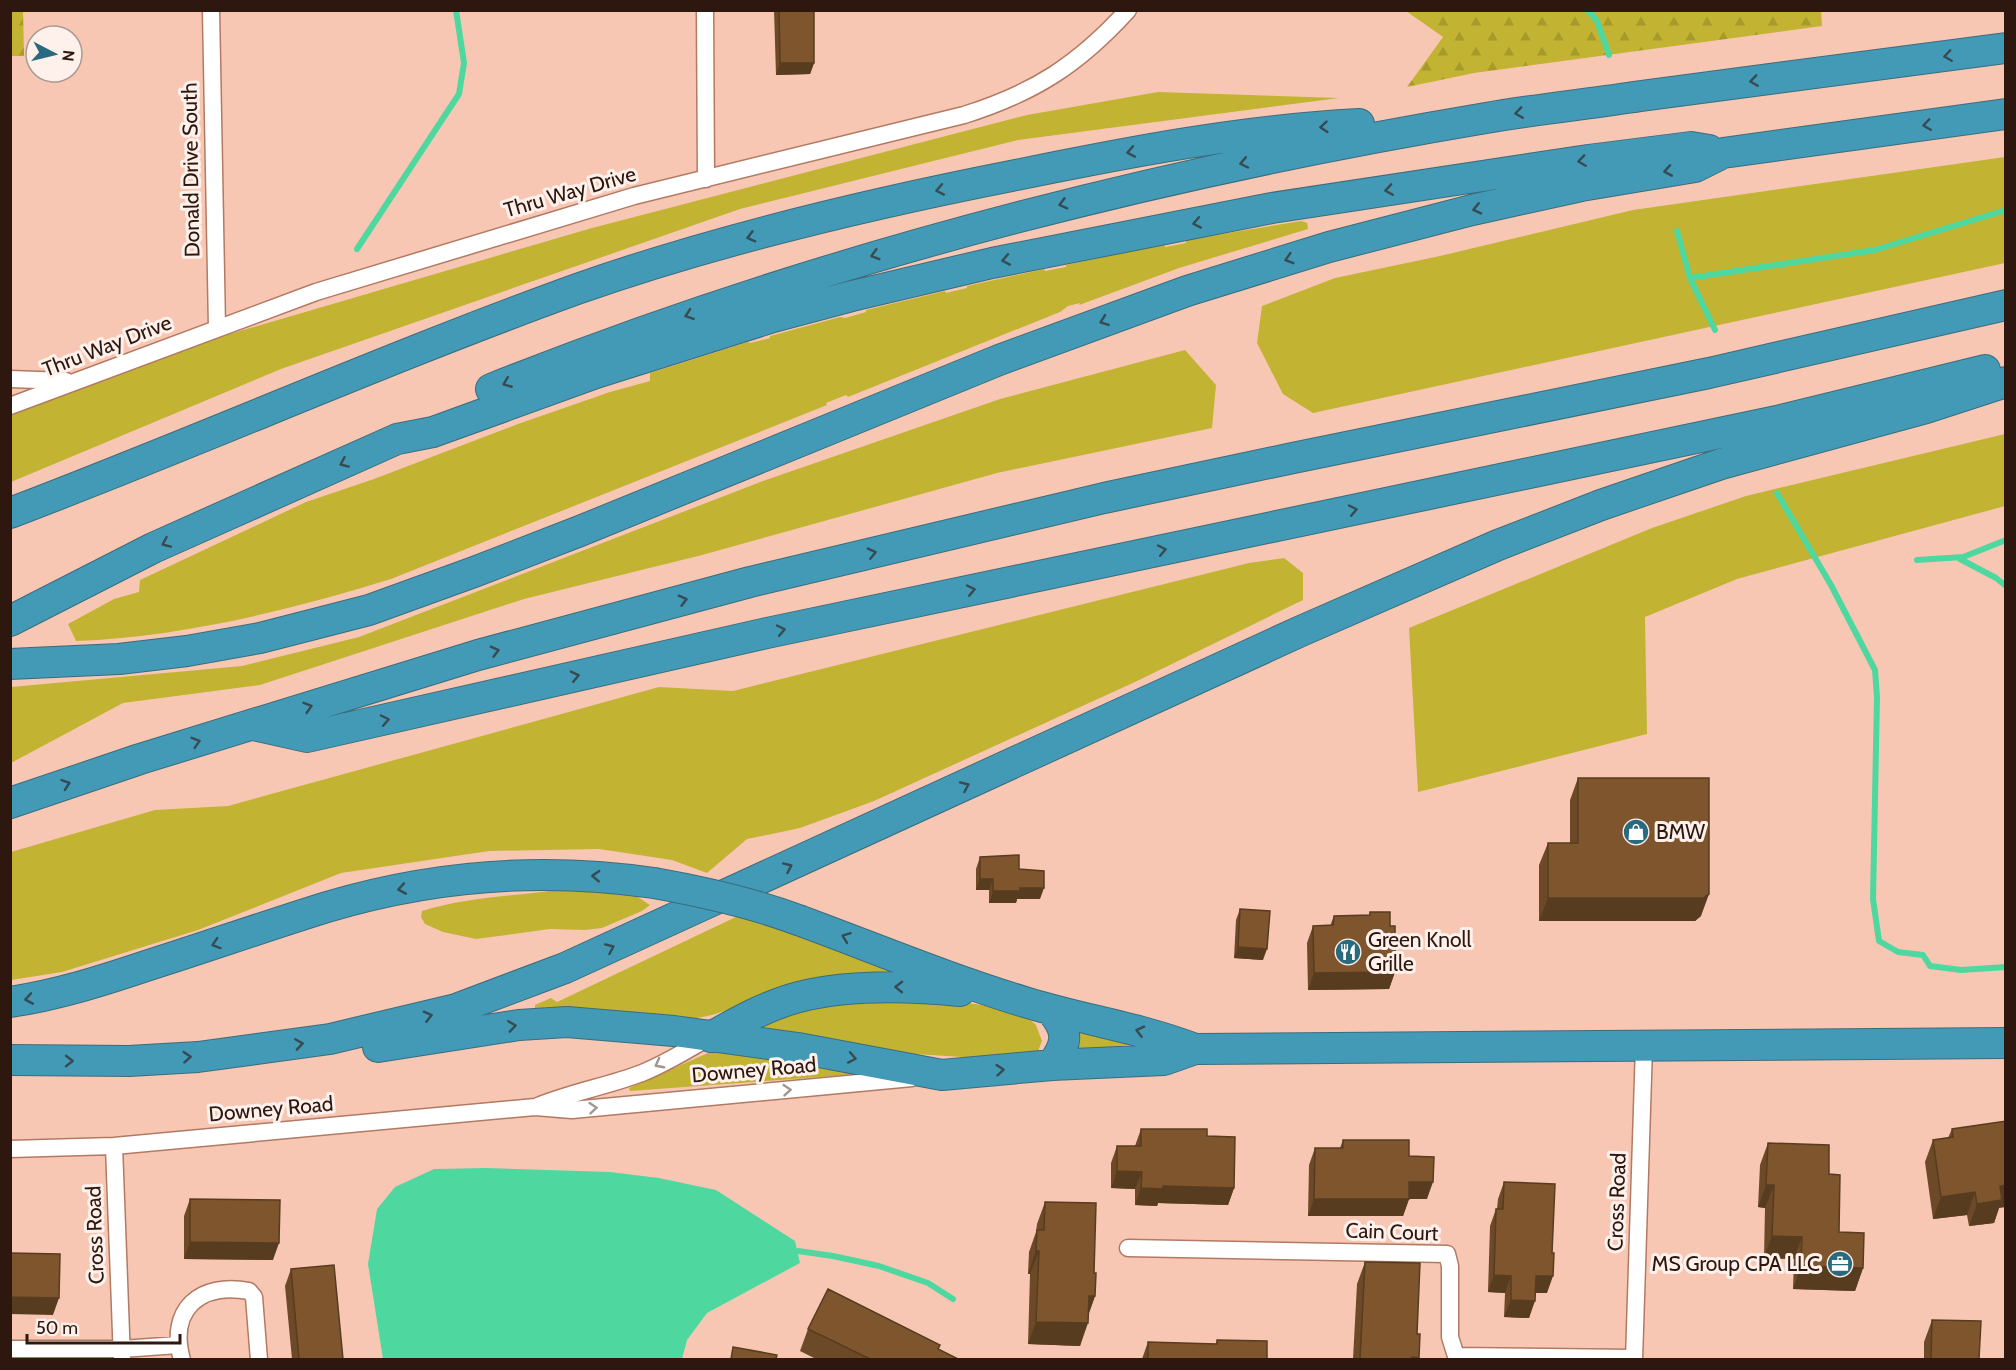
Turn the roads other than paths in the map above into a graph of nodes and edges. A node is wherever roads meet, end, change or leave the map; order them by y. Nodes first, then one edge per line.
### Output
1 (211, 10) edge
2 (705, 10) edge
3 (1128, 10) edge
4 (2006, 48) edge
5 (2006, 114) edge
6 (1488, 118) junction
7 (1723, 153) junction
8 (706, 179) junction
9 (2006, 305) edge
10 (217, 328) junction
11 (2006, 368) edge
12 (10, 379) edge
13 (76, 381) junction
14 (2006, 382) edge
15 (10, 406) edge
16 (397, 440) junction
17 (10, 513) edge
18 (10, 621) edge
19 (10, 664) edge
20 (252, 725) junction
21 (10, 803) edge
22 (999, 994) junction
23 (10, 1002) edge
24 (1051, 1010) junction
25 (711, 1036) junction
26 (330, 1039) junction
27 (2006, 1042) edge
28 (1644, 1046) junction
29 (1195, 1049) junction
30 (10, 1060) edge
31 (1052, 1065) junction
32 (942, 1076) junction
33 (535, 1107) junction
34 (114, 1146) junction
35 (10, 1149) edge
36 (1128, 1248) dead end
37 (10, 1349) edge
38 (180, 1352) edge
39 (122, 1354) edge
40 (259, 1359) edge
41 (1634, 1359) edge

1 - 10 street, Donald Drive South
2 - 8 street
3 - 8 street, Thru Way Drive
4 -> 6 highway
5 -> 7 highway
6 -> 16 highway
6 -> 17 highway
7 -> 16 highway
7 -> 19 highway
8 - 10 street, Thru Way Drive
20 -> 9 highway
10 - 13 street, Thru Way Drive
20 -> 11 highway
12 - 13 street
13 - 15 street, Thru Way Drive
26 -> 14 highway
16 -> 18 highway
21 -> 20 highway
22 -> 23 highway, bridge
22 - 24 highway
22 -> 25 highway
29 -> 24 highway
24 - 31 highway
26 -> 25 highway
25 -> 32 highway
25 -> 33 street, Downey Road
30 -> 26 highway
27 - 28 highway
28 - 29 highway
28 - 41 street, Cross Road
29 - 31 highway
32 -> 31 highway
33 -> 32 street, Downey Road
33 - 34 street, Downey Road
34 - 35 street, Downey Road
34 - 39 street, Cross Road
36 - 41 street, Cain Court
37 - 39 street
38 - 39 street
38 - 40 street

